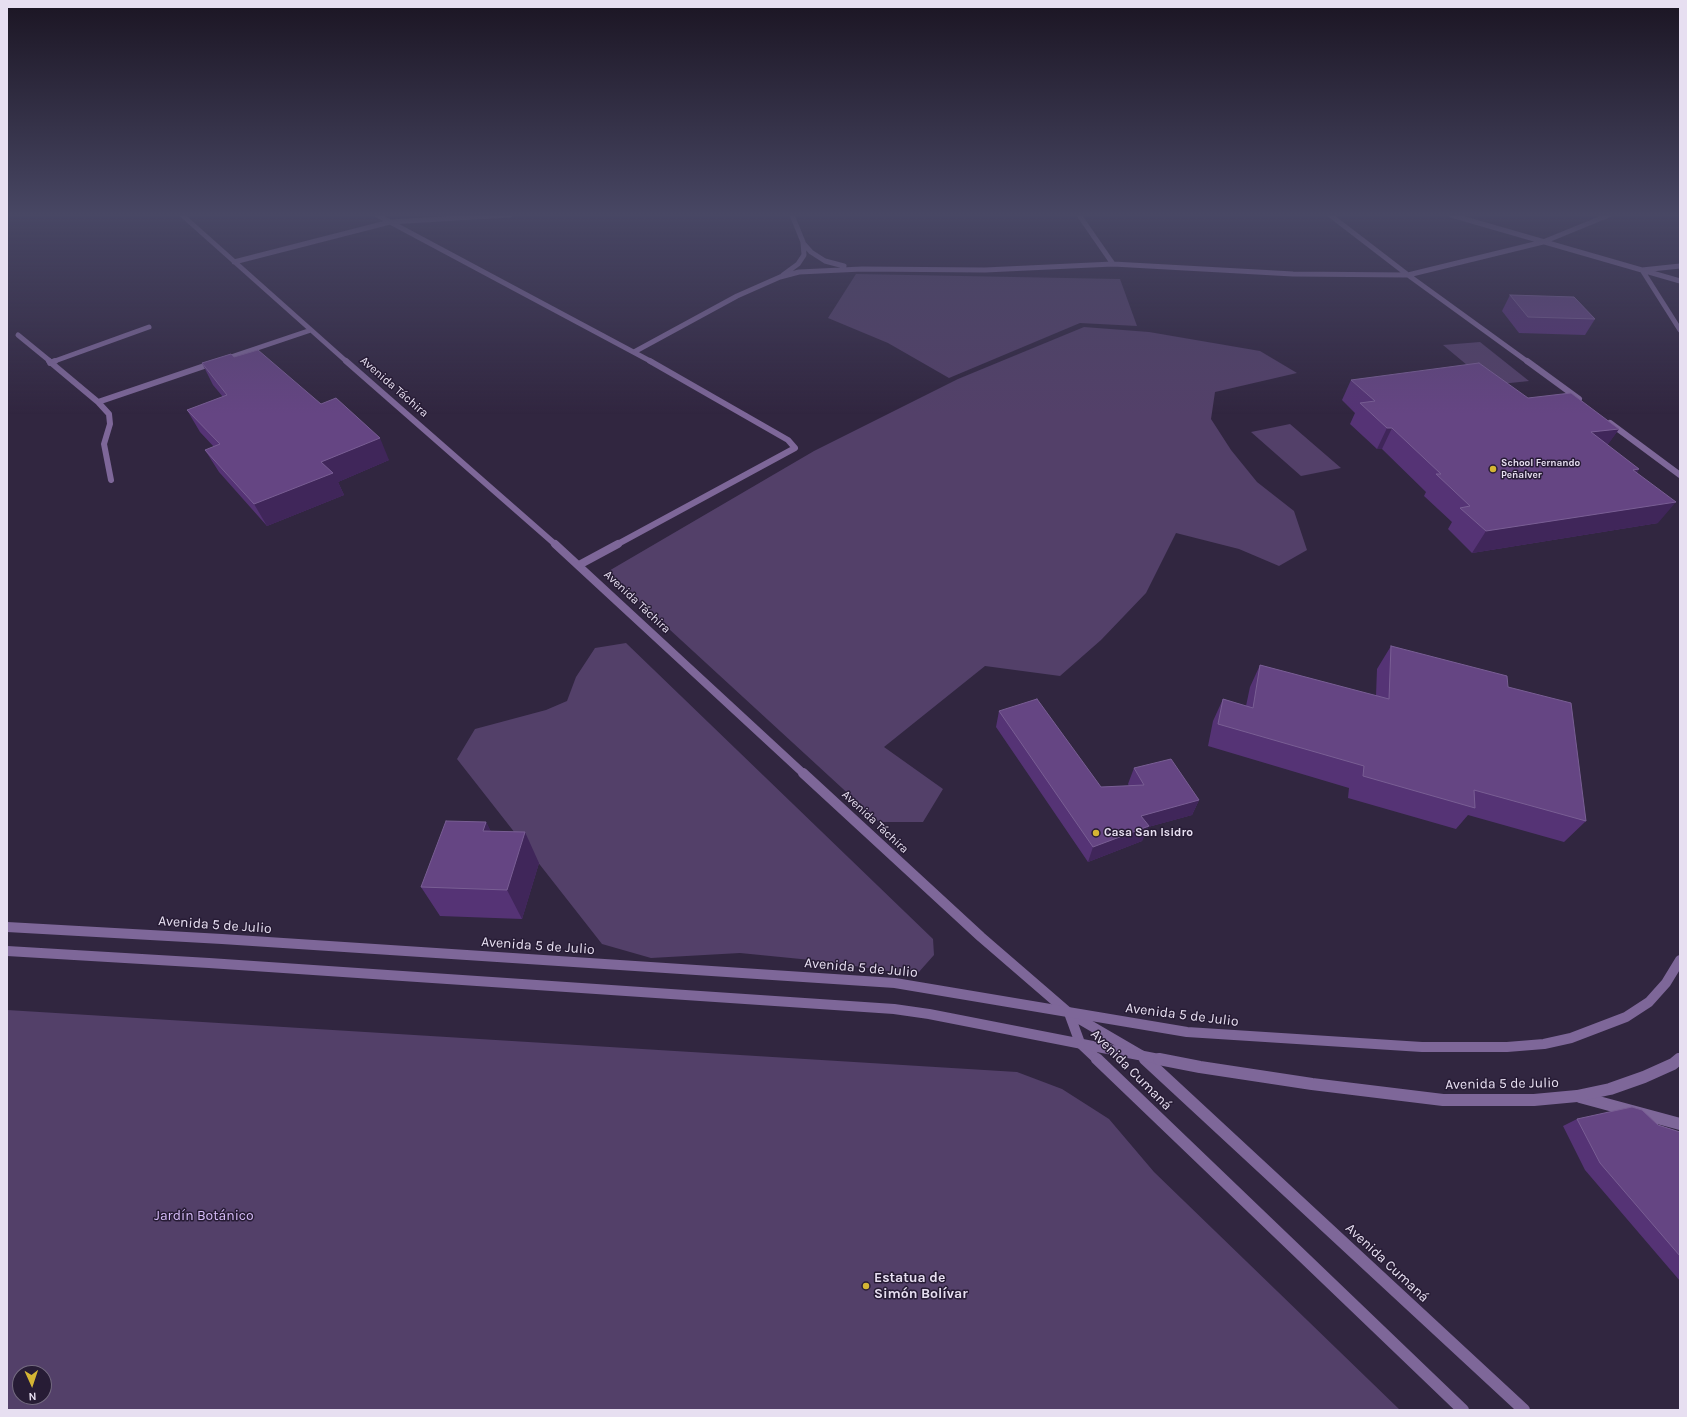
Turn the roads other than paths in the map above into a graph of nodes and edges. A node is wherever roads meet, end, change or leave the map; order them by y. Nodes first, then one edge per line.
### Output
1 (256, 281) edge
2 (501, 281) edge
3 (771, 281) edge
4 (1415, 281) edge
5 (1649, 281) edge
6 (149, 327) dead end
7 (311, 330) junction
8 (1680, 330) edge
9 (18, 336) dead end
10 (634, 352) junction
11 (50, 363) junction
12 (98, 402) junction
13 (1585, 404) edge
14 (1604, 418) edge
15 (1680, 475) edge
16 (111, 480) dead end
17 (579, 565) junction
18 (7, 927) edge
19 (7, 951) edge
20 (1680, 960) edge
21 (1069, 1013) junction
22 (1080, 1043) junction
23 (1140, 1055) junction
24 (1680, 1058) edge
25 (1577, 1096) junction
26 (1680, 1124) edge
27 (1463, 1410) edge
28 (1524, 1410) edge

1 - 7 street, Avenida Táchira
2 - 10 street
3 - 10 street
4 - 13 street
5 - 8 street
6 - 11 street
7 - 12 street
7 - 17 street, Avenida Táchira
9 - 11 street
10 - 17 street
11 - 12 street
12 - 16 street
14 - 15 street
17 - 21 street, Avenida Táchira
18 - 21 street, Avenida 5 de Julio
19 - 22 street, Avenida 5 de Julio
20 - 21 street, Avenida 5 de Julio
21 - 22 street, Avenida Cumaná
21 - 23 street, Avenida Cumaná
22 - 23 street, Avenida 5 de Julio
22 - 27 street, Avenida Cumaná
23 - 25 street, Avenida 5 de Julio
23 - 28 street, Avenida Cumaná
24 - 25 street, Avenida 5 de Julio
25 - 26 street

